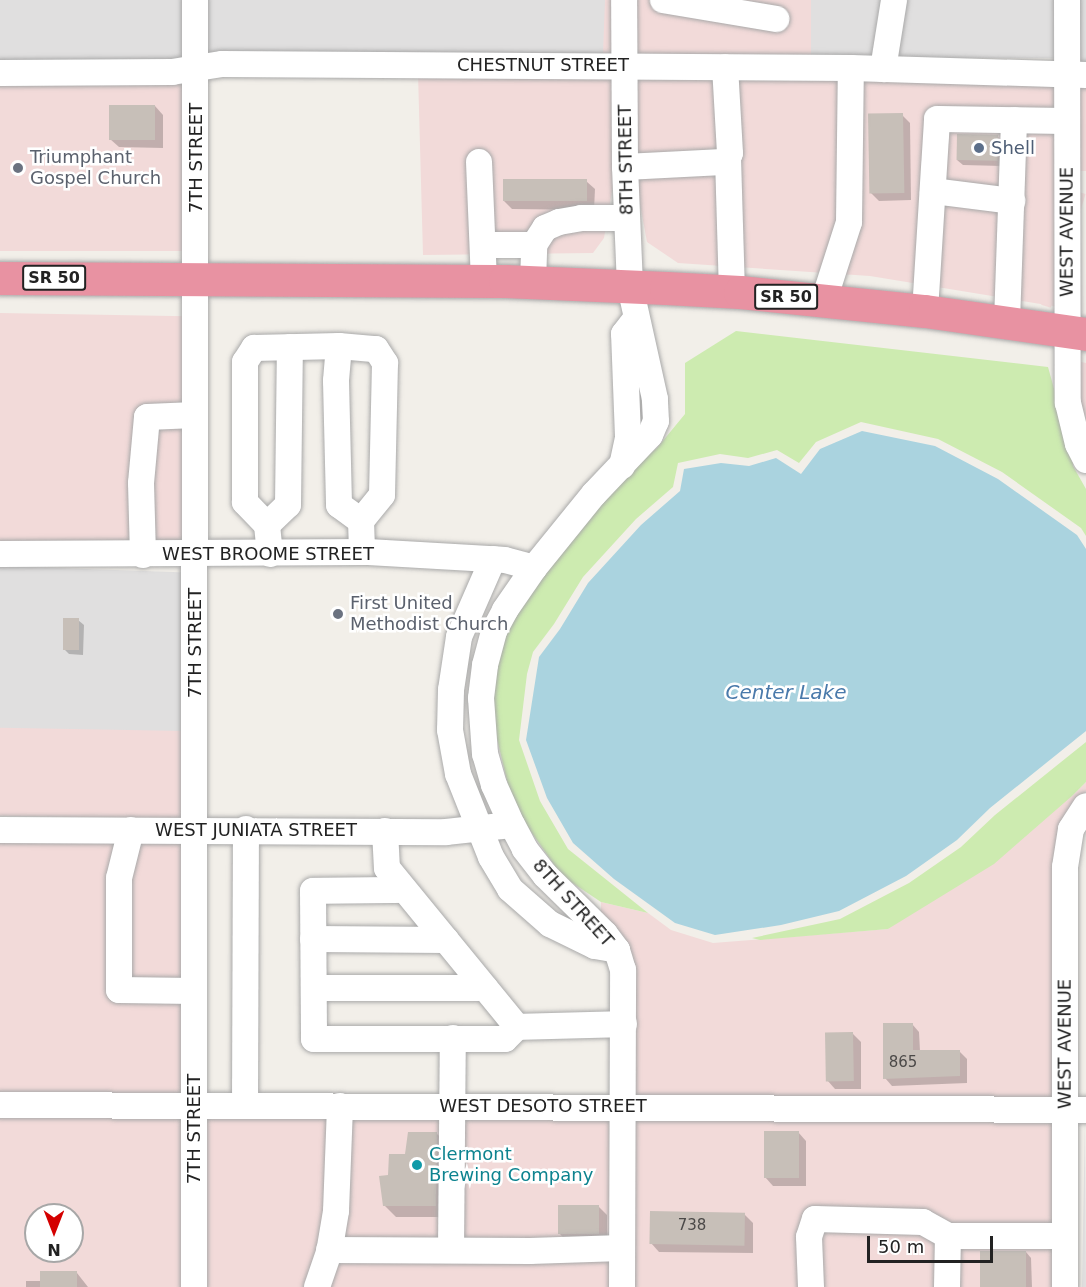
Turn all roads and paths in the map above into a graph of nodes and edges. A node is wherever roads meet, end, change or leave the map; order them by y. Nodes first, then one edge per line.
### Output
1 (195, 0) edge
2 (624, 0) edge
3 (663, 0) edge
4 (894, 0) edge
5 (1067, 0) edge
6 (776, 19) dead end
7 (624, 66) junction
8 (725, 67) junction
9 (195, 68) junction
10 (851, 68) junction
11 (883, 69) junction
12 (0, 73) edge
13 (1076, 75) edge
14 (1014, 120) junction
15 (1067, 121) junction
16 (728, 158) junction
17 (479, 162) dead end
18 (625, 167) junction
19 (1076, 181) edge
20 (933, 191) junction
21 (1012, 201) junction
22 (627, 218) junction
23 (483, 245) junction
24 (534, 245) junction
25 (0, 278) edge
26 (196, 278) junction
27 (484, 281) junction
28 (1077, 281) edge
29 (533, 282) junction
30 (630, 286) junction
31 (732, 292) junction
32 (824, 300) junction
33 (925, 311) junction
34 (1007, 322) junction
35 (1077, 333) edge
36 (339, 346) junction
37 (290, 347) junction
38 (195, 416) junction
39 (1086, 460) edge
40 (361, 521) junction
41 (267, 525) junction
42 (362, 552) junction
43 (0, 554) edge
44 (270, 554) junction
45 (143, 555) junction
46 (195, 555) junction
47 (493, 559) junction
48 (534, 568) junction
49 (1086, 806) edge
50 (512, 825) junction
51 (194, 829) junction
52 (246, 829) junction
53 (480, 829) junction
54 (0, 830) edge
55 (131, 830) junction
56 (1078, 830) edge
57 (385, 831) junction
58 (403, 890) junction
59 (313, 939) junction
60 (446, 940) junction
61 (617, 950) junction
62 (314, 988) junction
63 (485, 988) junction
64 (194, 991) junction
65 (624, 1024) junction
66 (517, 1027) junction
67 (453, 1038) junction
68 (0, 1105) edge
69 (194, 1106) junction
70 (245, 1106) junction
71 (340, 1106) junction
72 (453, 1106) junction
73 (622, 1107) junction
74 (1076, 1110) edge
75 (948, 1236) junction
76 (1065, 1236) junction
77 (622, 1248) junction
78 (329, 1250) junction
79 (451, 1250) junction
80 (194, 1287) edge
81 (317, 1287) edge
82 (622, 1287) edge
83 (811, 1287) edge
84 (947, 1287) edge
85 (1065, 1287) edge

1 - 9 street, 7TH STREET
2 - 7 street, 8TH STREET
3 - 6 street
4 - 11 street
5 - 13 street, WEST AVENUE
7 - 8 street, CHESTNUT STREET
7 - 9 street, CHESTNUT STREET
7 - 18 street, 8TH STREET
8 - 10 street, CHESTNUT STREET
8 - 16 street
9 - 12 street, CHESTNUT STREET
9 - 26 street, 7TH STREET
10 - 11 street, CHESTNUT STREET
10 - 32 street
11 - 13 street, CHESTNUT STREET
13 - 15 street, WEST AVENUE
14 - 15 street
14 - 20 street
14 - 21 street
15 - 19 street, WEST AVENUE
16 - 18 street
16 - 31 street
17 - 23 street
18 - 22 street, 8TH STREET
19 - 28 street, WEST AVENUE
20 - 21 street
20 - 33 street
21 - 34 street
22 - 24 street
22 - 30 street, 8TH STREET
23 - 24 street
23 - 27 street
24 - 29 street
25 - 26 highway, SR 50
26 - 27 highway, SR 50
26 - 38 street, 7TH STREET
27 - 29 highway, SR 50
28 - 35 street, WEST AVENUE
29 - 30 highway, SR 50
30 - 31 highway, SR 50
30 - 48 street, 8TH STREET
31 - 32 highway, SR 50
32 - 33 highway, SR 50
33 - 34 highway, SR 50
34 - 35 highway, SR 50
35 - 39 street, WEST AVENUE
36 - 37 street
36 - 40 street
36 - 40 street
37 - 41 street
37 - 41 street
38 - 45 street
38 - 46 street, 7TH STREET
40 - 42 street
41 - 44 street
42 - 44 street, WEST BROOME STREET
42 - 47 street, WEST BROOME STREET
43 - 45 street, WEST BROOME STREET
44 - 46 street, WEST BROOME STREET
45 - 46 street, WEST BROOME STREET
46 - 51 street, 7TH STREET
47 - 48 street, WEST BROOME STREET
47 - 53 street
48 - 50 street, 8TH STREET
49 - 56 street, WEST AVENUE
50 - 53 street, WEST JUNIATA STREET
50 - 61 street, 8TH STREET
51 - 52 street, WEST JUNIATA STREET
51 - 55 street, WEST JUNIATA STREET
51 - 64 street, 7TH STREET
52 - 57 street, WEST JUNIATA STREET
52 - 70 street
53 - 57 street, WEST JUNIATA STREET
53 - 61 street
54 - 55 street, WEST JUNIATA STREET
55 - 64 street
56 - 74 street, WEST AVENUE
57 - 58 street
58 - 59 street
58 - 60 street
59 - 60 street
59 - 62 street
60 - 63 street
61 - 65 street, 8TH STREET
62 - 63 street
62 - 67 street
63 - 66 street
64 - 69 street, 7TH STREET
65 - 66 street
65 - 73 street, 8TH STREET
66 - 67 street
67 - 72 street
68 - 69 street, WEST DESOTO STREET
69 - 70 street, WEST DESOTO STREET
69 - 80 street, 7TH STREET
70 - 71 street, WEST DESOTO STREET
71 - 72 street, WEST DESOTO STREET
71 - 78 street
72 - 73 street, WEST DESOTO STREET
72 - 79 street
73 - 74 street, WEST DESOTO STREET
73 - 77 street, 8TH STREET
74 - 76 street, WEST AVENUE
75 - 76 street
75 - 83 street
75 - 84 street
76 - 85 street, WEST AVENUE
77 - 79 street
77 - 82 street, 8TH STREET
78 - 79 street
78 - 81 street

